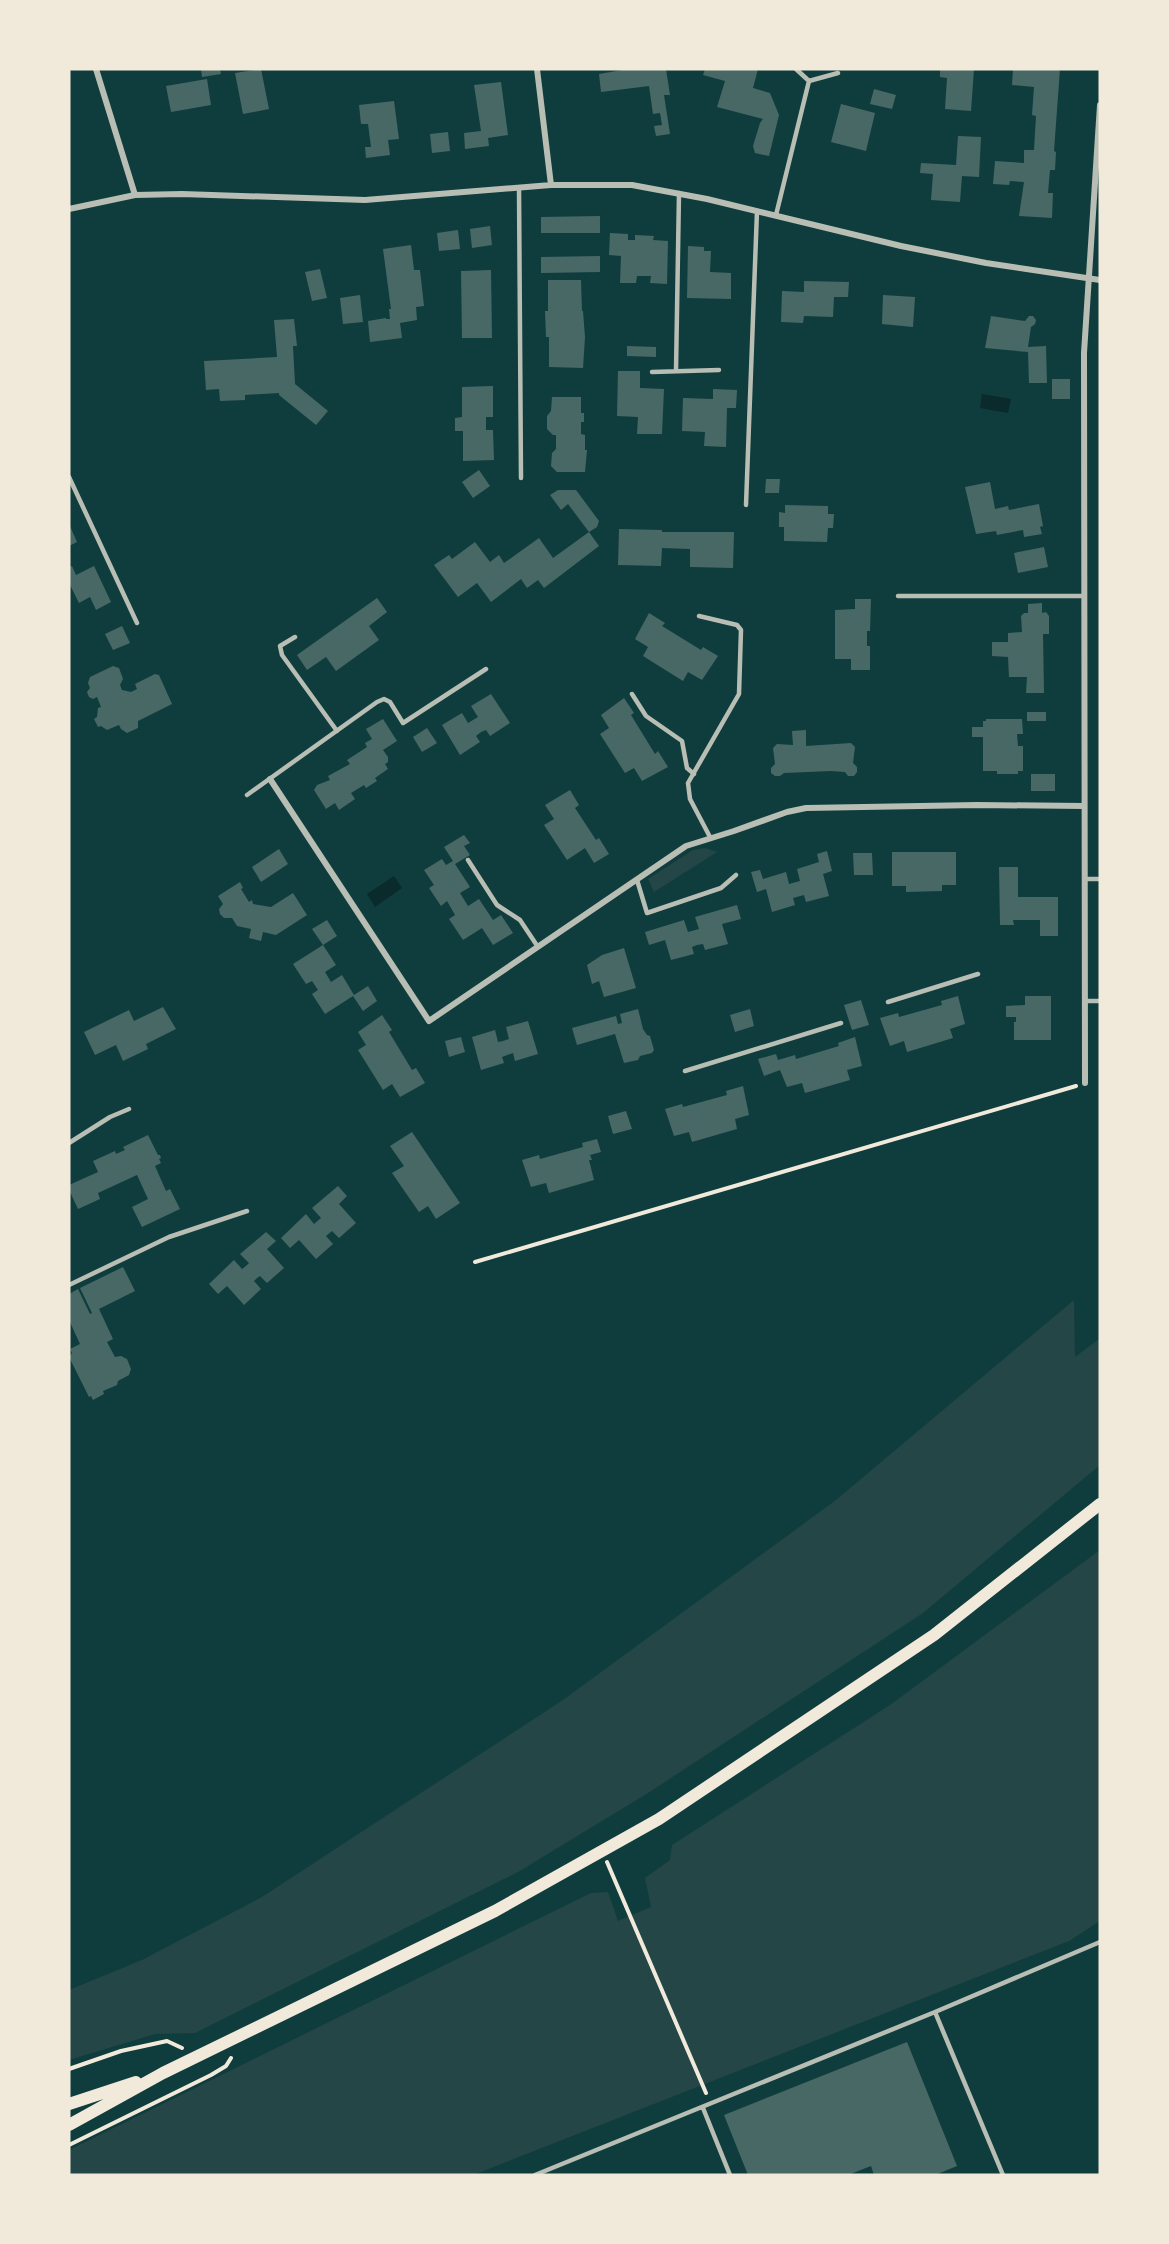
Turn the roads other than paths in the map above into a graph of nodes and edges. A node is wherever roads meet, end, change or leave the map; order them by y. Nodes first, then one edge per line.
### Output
1 (96, 69) edge
2 (537, 69) edge
3 (796, 69) edge
4 (838, 73) dead end
5 (809, 81) junction
6 (1100, 105) edge
7 (551, 185) junction
8 (519, 188) junction
9 (679, 193) junction
10 (135, 195) junction
11 (69, 209) edge
12 (757, 210) junction
13 (776, 215) junction
14 (1090, 279) junction
15 (1100, 280) edge
16 (719, 370) dead end
17 (676, 371) junction
18 (652, 372) dead end
19 (69, 477) edge
20 (521, 478) dead end
21 (746, 505) dead end
22 (898, 596) dead end
23 (1084, 596) junction
24 (699, 616) dead end
25 (137, 622) dead end
26 (295, 637) dead end
27 (486, 669) dead end
28 (632, 694) dead end
29 (338, 731) junction
30 (694, 774) junction
31 (270, 779) junction
32 (247, 795) dead end
33 (1084, 806) junction
34 (710, 837) junction
35 (468, 860) dead end
36 (736, 875) dead end
37 (1084, 879) junction
38 (1100, 879) edge
39 (637, 880) junction
40 (538, 947) junction
41 (978, 974) dead end
42 (1085, 1001) junction
43 (1100, 1001) edge
44 (888, 1002) dead end
45 (841, 1023) dead end
46 (685, 1071) dead end
47 (1085, 1083) road end
48 (129, 1109) dead end
49 (69, 1143) edge
50 (247, 1211) dead end
51 (69, 1285) edge
52 (1100, 1503) edge
53 (1100, 1942) edge
54 (1094, 1946) junction
55 (1100, 1952) edge
56 (935, 2012) junction
57 (163, 2073) junction
58 (69, 2104) edge
59 (703, 2108) junction
60 (69, 2125) edge
61 (535, 2175) edge
62 (730, 2175) edge
63 (1003, 2175) edge

1 - 10 street
2 - 7 street
3 - 5 lane
4 - 5 lane
5 - 13 lane
6 - 14 street
7 - 8 street
7 - 9 street
8 - 10 street
8 - 20 lane
9 - 12 street
9 - 17 lane
10 - 11 street
12 - 13 street
12 - 21 lane
13 - 14 street
14 - 15 street
14 - 23 street
16 - 17 lane
17 - 18 lane
19 - 25 lane
22 - 23 lane
23 - 33 street
24 - 30 lane
26 - 29 lane
27 - 29 lane
28 - 30 lane
29 - 31 lane
30 - 34 lane
31 - 32 lane
31 - 40 street
33 - 34 street
33 - 37 street
34 - 39 street
35 - 40 lane
36 - 39 lane
37 - 38 lane
37 - 42 street
39 - 40 street
41 - 44 lane
42 - 43 lane
42 - 47 street
45 - 46 lane
48 - 49 lane
50 - 51 lane
52 - 57 main road
53 - 54 lane
54 - 55 lane
54 - 56 lane
56 - 59 lane
56 - 63 lane
57 - 58 main road
57 - 60 main road
59 - 61 lane
59 - 62 lane

